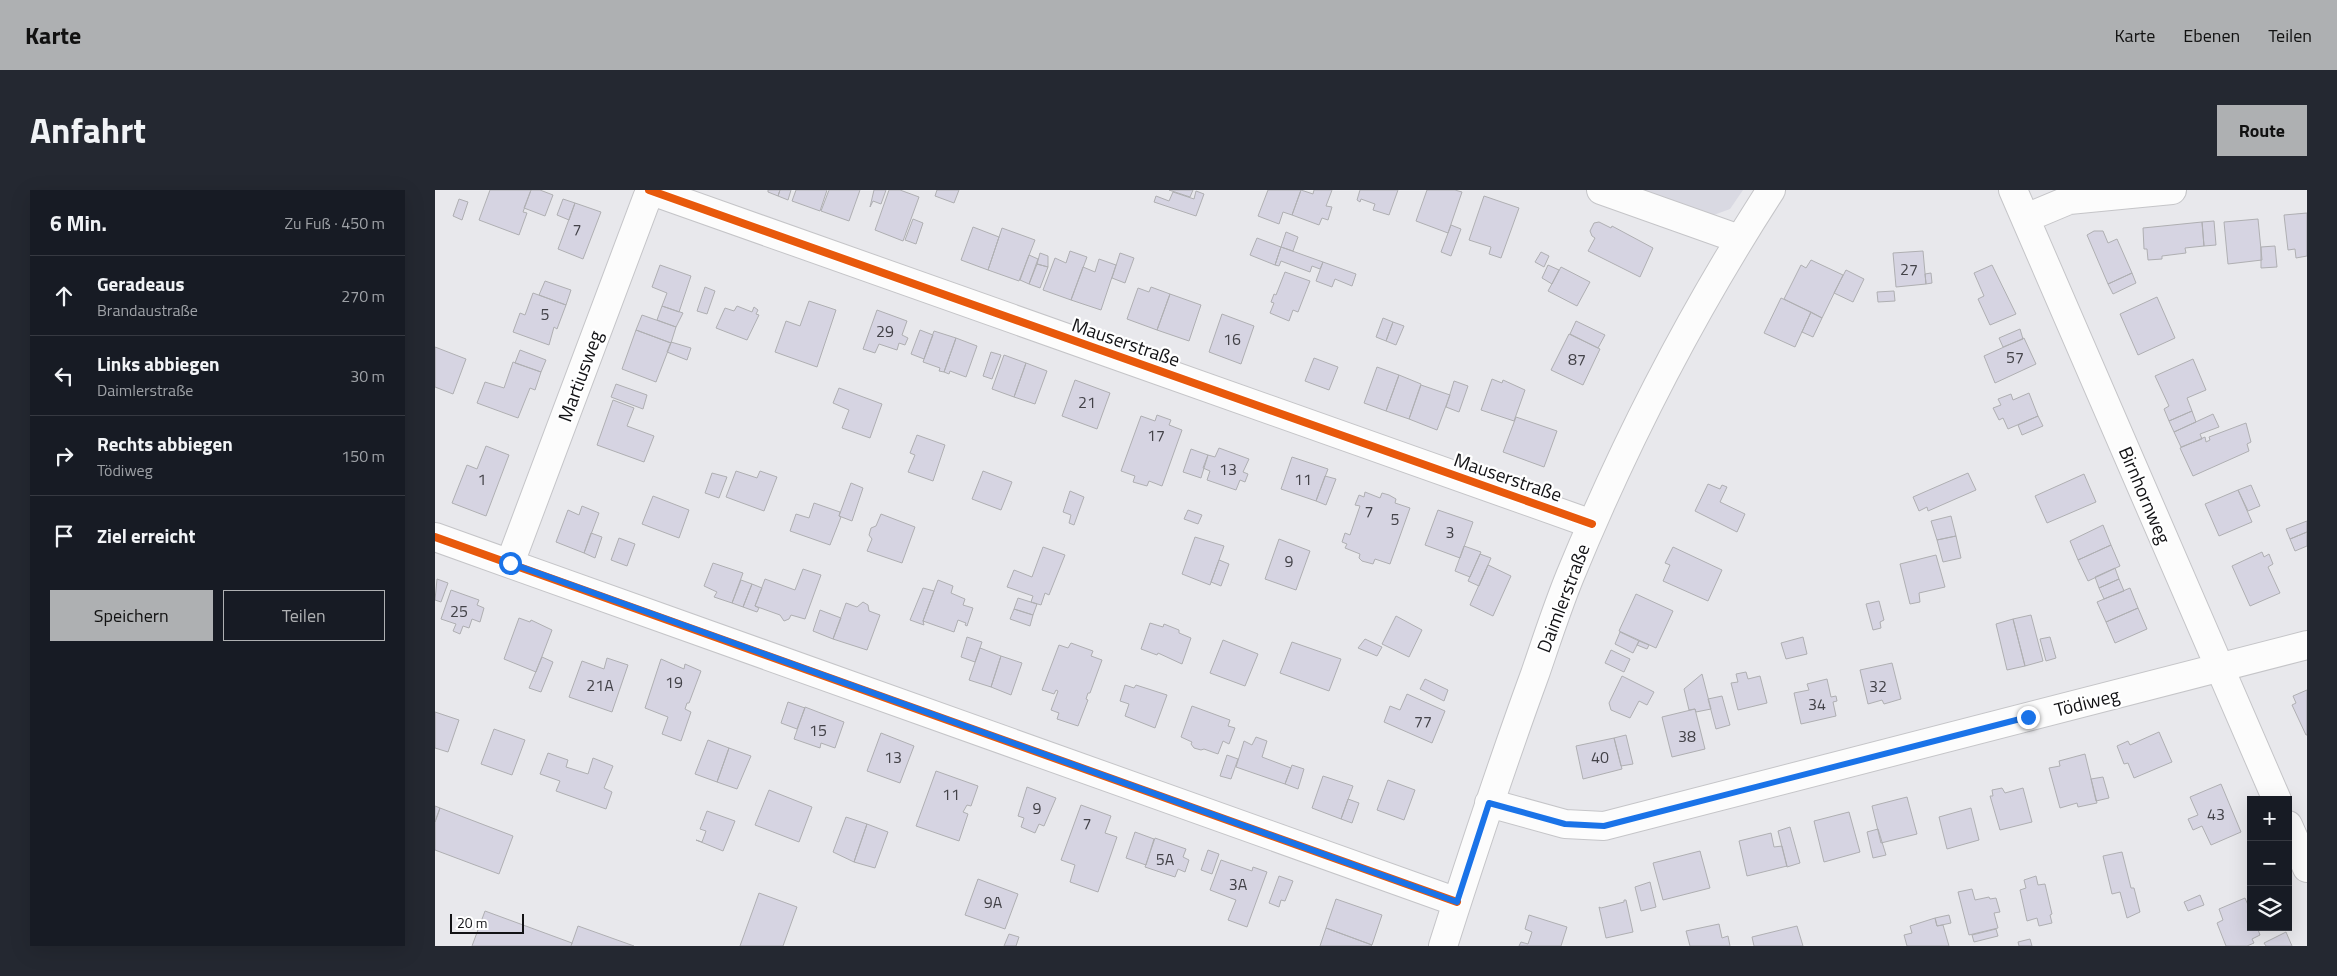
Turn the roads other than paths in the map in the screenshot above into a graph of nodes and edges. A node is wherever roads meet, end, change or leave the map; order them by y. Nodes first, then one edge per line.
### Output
1 (650, 190) edge
2 (1601, 190) edge
3 (1771, 190) edge
4 (2013, 190) edge
5 (2172, 190) edge
6 (2026, 218) junction
7 (1739, 239) junction
8 (1592, 524) junction
9 (435, 537) edge
10 (510, 563) junction
11 (2307, 645) edge
12 (2219, 668) junction
13 (2275, 796) edge
14 (1489, 803) junction
15 (2292, 834) edge
16 (2307, 868) edge
17 (1457, 902) junction
18 (1443, 946) edge

1 - 8 street, Mauserstraße
1 - 10 street, Martiusweg
2 - 7 street
3 - 7 street, Daimlerstraße
4 - 6 street, Birnhornweg
5 - 6 street
6 - 12 street, Birnhornweg
7 - 8 street, Daimlerstraße
8 - 14 street, Daimlerstraße
9 - 10 street
10 - 17 street
11 - 12 street, Tödiweg
12 - 13 street, Birnhornweg
12 - 14 street, Tödiweg
14 - 17 street, Daimlerstraße
15 - 16 street
17 - 18 street, Daimlerstraße

